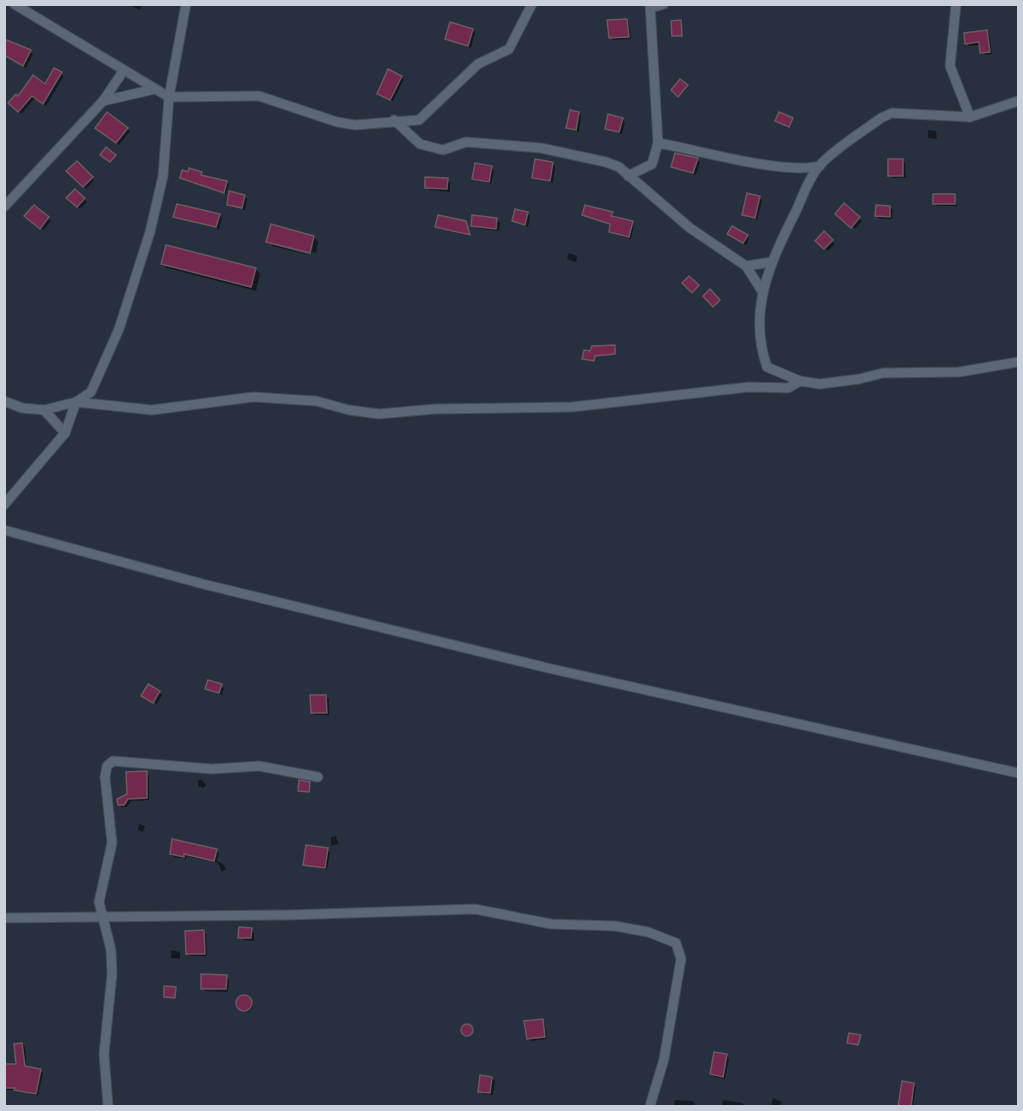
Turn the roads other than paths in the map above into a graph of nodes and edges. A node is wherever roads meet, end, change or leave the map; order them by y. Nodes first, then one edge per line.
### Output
1 (14, 4) edge
2 (186, 4) edge
3 (532, 4) edge
4 (664, 4) edge
5 (956, 4) edge
6 (650, 6) edge
7 (124, 69) junction
8 (155, 88) junction
9 (169, 97) junction
10 (103, 101) junction
11 (1018, 101) edge
12 (970, 117) junction
13 (394, 120) junction
14 (658, 143) junction
15 (820, 166) junction
16 (627, 176) junction
17 (4, 207) edge
18 (771, 262) junction
19 (746, 266) junction
20 (762, 291) junction
21 (1018, 362) edge
22 (800, 381) junction
23 (4, 401) edge
24 (76, 402) junction
25 (44, 410) junction
26 (65, 434) junction
27 (4, 505) edge
28 (4, 530) edge
29 (1018, 773) edge
30 (318, 777) dead end
31 (102, 916) junction
32 (4, 918) edge
33 (108, 1107) edge
34 (650, 1107) edge

1 - 7 street
2 - 9 street
3 - 13 street
4 - 6 street
5 - 12 street
6 - 14 street
7 - 8 street
7 - 10 street
8 - 9 street
8 - 10 street
9 - 13 street
9 - 24 street
10 - 17 street
11 - 12 street
12 - 15 street
13 - 16 street
14 - 15 street
14 - 16 street
15 - 18 street
16 - 19 street
18 - 19 street
18 - 20 street
19 - 20 street
20 - 22 street
21 - 22 street
22 - 24 street
23 - 25 street
24 - 25 street
24 - 26 street
25 - 26 street
26 - 27 street
28 - 29 street
30 - 31 street
31 - 32 street
31 - 33 street
31 - 34 street

